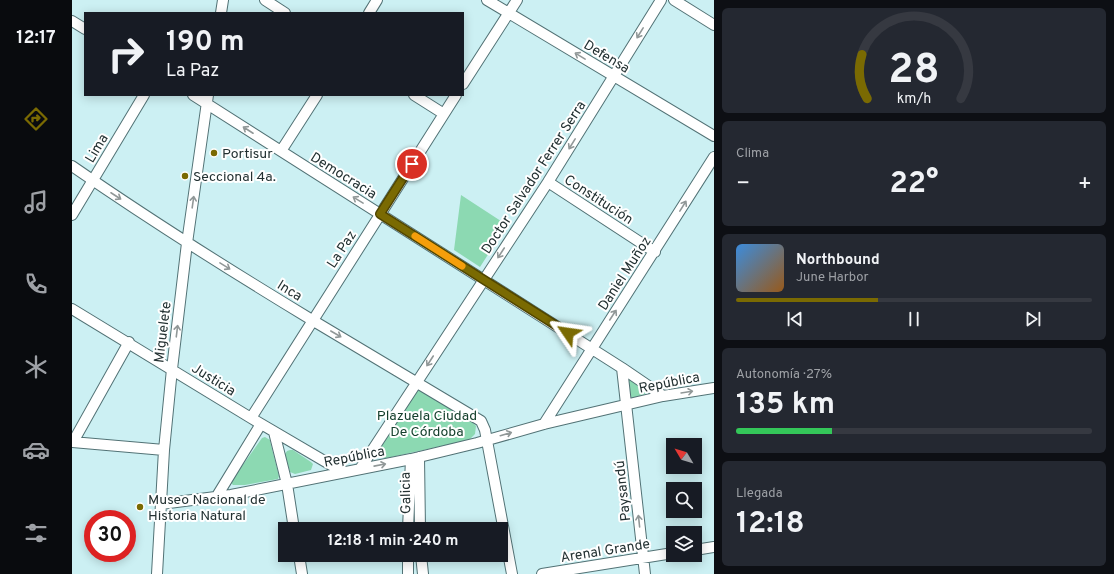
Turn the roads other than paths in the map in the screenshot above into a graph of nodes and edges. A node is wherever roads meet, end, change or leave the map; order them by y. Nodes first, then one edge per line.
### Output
1 (223, 0) edge
2 (265, 0) edge
3 (377, 0) edge
4 (486, 0) edge
5 (517, 0) edge
6 (661, 0) edge
7 (674, 0) edge
8 (221, 12) edge
9 (283, 12) edge
10 (370, 12) edge
11 (508, 13) junction
12 (72, 21) edge
13 (714, 25) edge
14 (84, 28) edge
15 (614, 76) junction
16 (464, 82) edge
17 (143, 96) edge
18 (197, 96) edge
19 (316, 96) edge
20 (416, 96) edge
21 (455, 96) edge
22 (208, 99) edge
23 (444, 114) junction
24 (714, 136) edge
25 (281, 151) junction
26 (714, 157) edge
27 (72, 166) edge
28 (93, 181) junction
29 (548, 182) junction
30 (380, 214) junction
31 (72, 215) edge
32 (187, 243) junction
33 (655, 252) junction
34 (483, 279) junction
35 (72, 309) edge
36 (312, 320) junction
37 (129, 342) junction
38 (592, 348) junction
39 (622, 368) junction
40 (172, 369) junction
41 (416, 381) junction
42 (714, 388) edge
43 (663, 396) junction
44 (626, 405) junction
45 (251, 418) junction
46 (261, 424) junction
47 (544, 424) junction
48 (274, 432) junction
49 (487, 440) junction
50 (73, 442) edge
51 (164, 450) junction
52 (415, 458) junction
53 (360, 469) junction
54 (343, 472) junction
55 (287, 484) junction
56 (217, 496) junction
57 (161, 504) junction
58 (293, 522) edge
59 (409, 522) edge
60 (420, 522) edge
61 (714, 547) edge
62 (702, 549) edge
63 (666, 554) edge
64 (643, 558) junction
65 (300, 562) edge
66 (408, 562) edge
67 (422, 562) edge
68 (157, 574) edge
69 (302, 574) edge
70 (408, 574) edge
71 (423, 574) edge
72 (512, 574) edge
73 (542, 574) edge
74 (645, 574) edge

1 - 8 street
2 - 9 street
3 - 10 street
4 - 11 street, Defensa
5 - 11 street
6 -> 15 street, Doctor Salvador Ferrer Serra
7 - 13 street
15 -> 11 street, Defensa
11 - 16 street
12 - 14 street
15 - 24 street, Defensa
15 -> 29 street, Doctor Salvador Ferrer Serra
17 - 28 street, Lima
18 - 22 street, Democracia
19 - 25 street
20 - 23 street
21 - 23 street, La Paz
25 -> 22 street, Democracia
32 -> 22 street, Miguelete
23 - 30 street, La Paz
30 -> 25 street, Democracia
33 -> 26 street, Daniel Muñoz
27 - 28 street, Inca
28 - 31 street, Lima
28 -> 32 street, Inca
29 - 33 street, Constitución
29 -> 34 street, Doctor Salvador Ferrer Serra
30 - 34 street, Democracia
30 - 36 street, La Paz
32 -> 36 street, Inca
40 -> 32 street, Miguelete
38 -> 33 street, Daniel Muñoz
34 - 38 street, Democracia
34 -> 41 street, Doctor Salvador Ferrer Serra
35 - 37 street, Justicia
36 -> 41 street, Inca
36 - 45 street, La Paz
37 - 40 street, Justicia
37 - 50 street
38 - 39 street, Democracia
38 - 47 street, Daniel Muñoz
39 - 43 street, Democracia
39 - 44 street
40 - 45 street, Justicia
40 - 51 street, Miguelete
41 - 49 street, Inca
41 - 53 street, Doctor Salvador Ferrer Serra
43 -> 42 street, República
43 - 44 street, República
44 - 47 street, República
64 -> 44 street, Paysandú
45 - 46 street, Justicia
46 - 48 street, Justicia
46 - 56 street
49 -> 47 street, República
48 - 54 street, Justicia
48 - 55 street
49 - 52 street, República
49 - 72 street, Inca
50 - 51 street
51 - 57 street, Miguelete
53 -> 52 street, República
52 - 59 street, Galicia
52 - 60 street, Galicia
53 - 54 street, República
54 - 55 street, República
55 - 56 street, República
55 - 58 street
56 - 57 street, República
57 - 68 street, Miguelete
61 - 62 street
63 - 64 street, Arenal Grande
64 - 73 street, Arenal Grande
64 - 74 street, Paysandú
65 - 69 street
66 - 70 street
67 - 71 street

